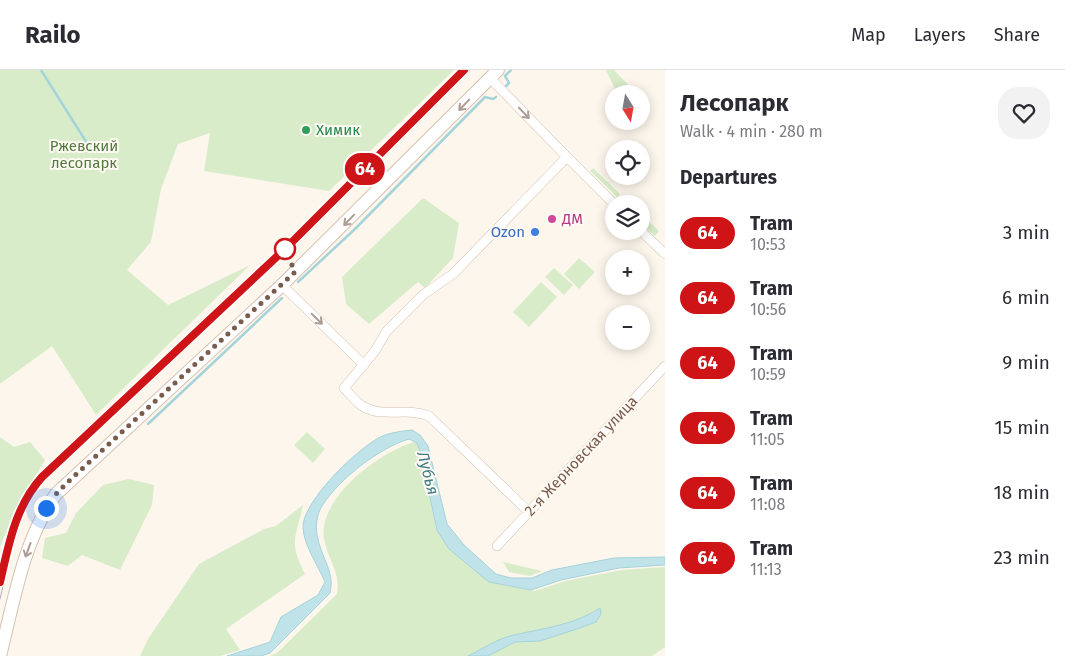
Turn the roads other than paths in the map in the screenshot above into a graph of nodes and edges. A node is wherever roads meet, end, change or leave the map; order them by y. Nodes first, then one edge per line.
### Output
1 (494, 74) edge
2 (566, 157) junction
3 (605, 195) edge
4 (650, 240) edge
5 (665, 254) edge
6 (282, 286) junction
7 (364, 365) junction
8 (665, 366) edge
9 (529, 512) junction
10 (497, 546) dead end
11 (0, 656) edge

1 -> 2 street
1 -> 6 main road
2 - 3 street
2 - 7 street
4 - 5 street
6 -> 7 street
6 -> 11 main road
7 - 9 street
8 - 9 street, 2-я Жерновская улица
9 - 10 street, 2-я Жерновская улица

